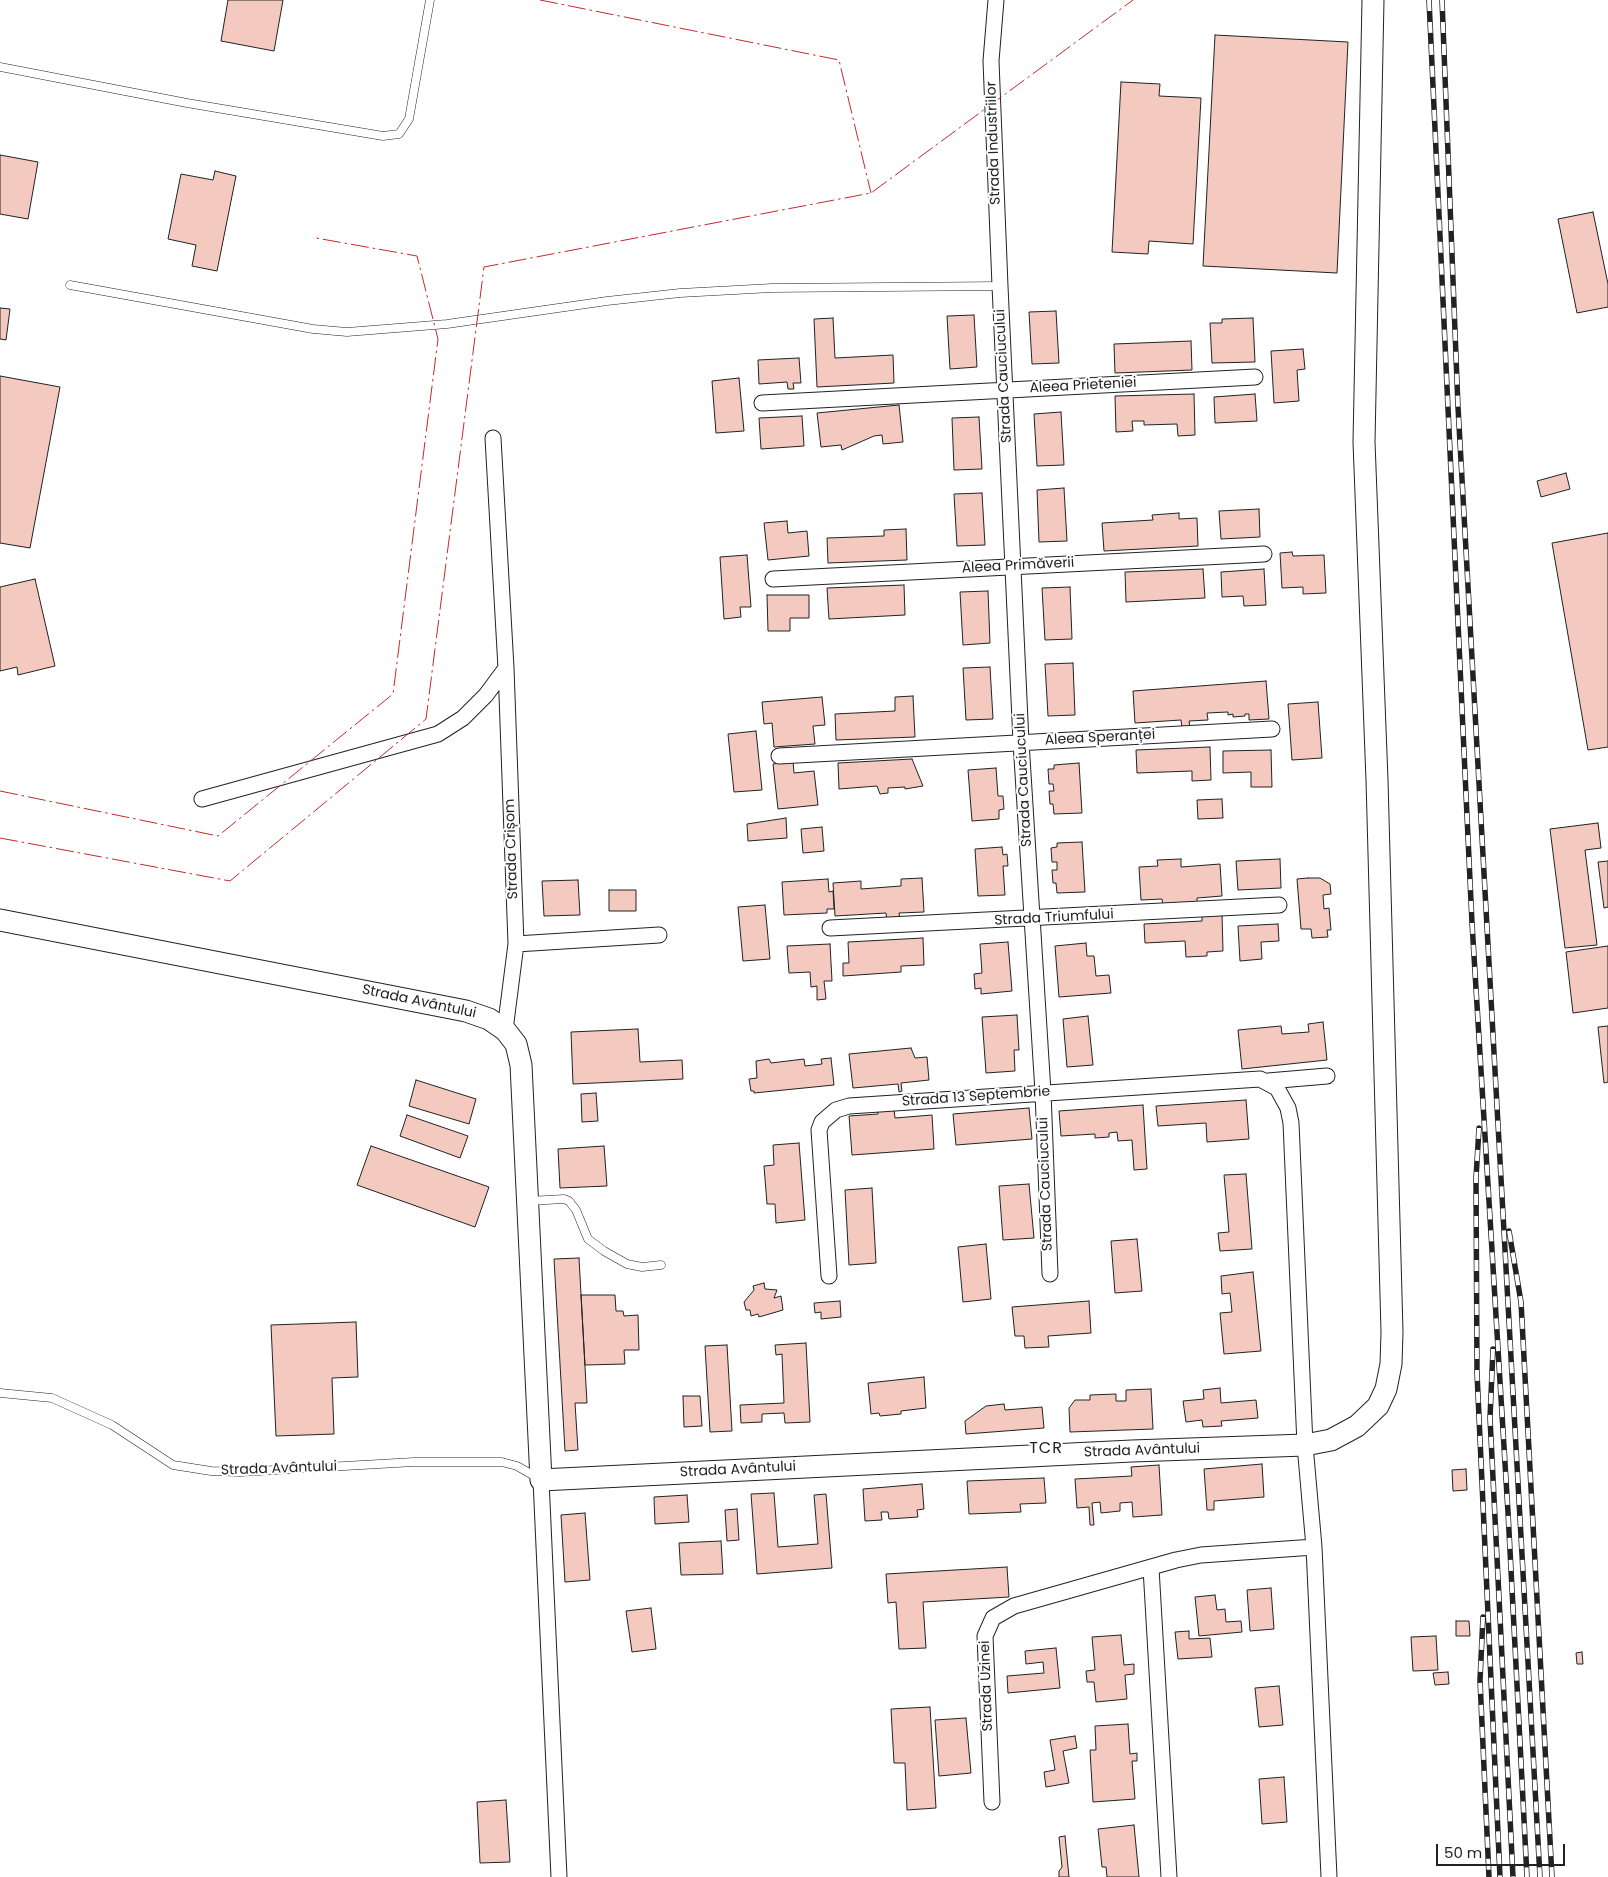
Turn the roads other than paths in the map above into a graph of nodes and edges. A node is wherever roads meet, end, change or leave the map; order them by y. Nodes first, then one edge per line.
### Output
1 (430, 0) edge
2 (996, 0) edge
3 (1373, 0) edge
4 (0, 66) edge
5 (70, 285) dead end
6 (1000, 286) junction
7 (1256, 377) dead end
8 (1004, 390) junction
9 (762, 403) dead end
10 (493, 438) dead end
11 (1264, 554) dead end
12 (1014, 566) junction
13 (773, 579) dead end
14 (506, 668) junction
15 (1272, 729) dead end
16 (1021, 742) junction
17 (779, 756) dead end
18 (202, 799) dead end
19 (1279, 906) dead end
20 (1032, 919) junction
21 (0, 920) edge
22 (830, 928) dead end
23 (659, 935) dead end
24 (516, 944) junction
25 (505, 1030) junction
26 (1327, 1076) dead end
27 (1268, 1082) junction
28 (1043, 1092) junction
29 (527, 1202) junction
30 (662, 1265) dead end
31 (1050, 1274) dead end
32 (829, 1276) dead end
33 (0, 1393) edge
34 (1305, 1445) junction
35 (541, 1480) junction
36 (1314, 1547) junction
37 (1152, 1568) junction
38 (992, 1802) dead end
39 (559, 1877) edge
40 (1169, 1877) edge
41 (1329, 1877) edge

1 - 4 lane
2 - 6 street, Strada Industriilor
3 - 34 main road, Strada Avântului
5 - 6 lane
6 - 8 street, Strada Cauciucului
7 - 8 street, Aleea Prieteniei
8 - 9 street, Aleea Prieteniei
8 - 12 street, Strada Cauciucului
10 - 14 street, Strada Crișom
11 - 12 street, Aleea Primăverii
12 - 13 street, Aleea Primăverii
12 - 16 street, Strada Cauciucului
14 - 18 street
14 - 24 street, Strada Crișom
15 - 16 street, Aleea Speranței
16 - 17 street, Aleea Speranței
16 - 20 street, Strada Cauciucului
19 - 20 street, Strada Triumfului
20 - 22 street, Strada Triumfului
20 - 28 street, Strada Cauciucului
21 - 25 main road, Strada Avântului
23 - 24 street
24 - 25 street, Strada Crișom
25 - 29 main road, Strada Avântului
26 - 27 street, Strada 13 Septembrie
27 - 28 street, Strada 13 Septembrie
27 - 34 street
28 - 31 street, Strada Cauciucului
28 - 32 street, Strada 13 Septembrie
29 - 30 lane
29 - 35 main road, Strada Avântului
33 - 35 lane, Strada Avântului
34 - 35 main road, Strada Avântului
34 - 36 street
35 - 39 street, Strada Avântului
36 - 37 street, Strada Uzinei
36 - 41 street
37 - 38 street, Strada Uzinei
37 - 40 street

